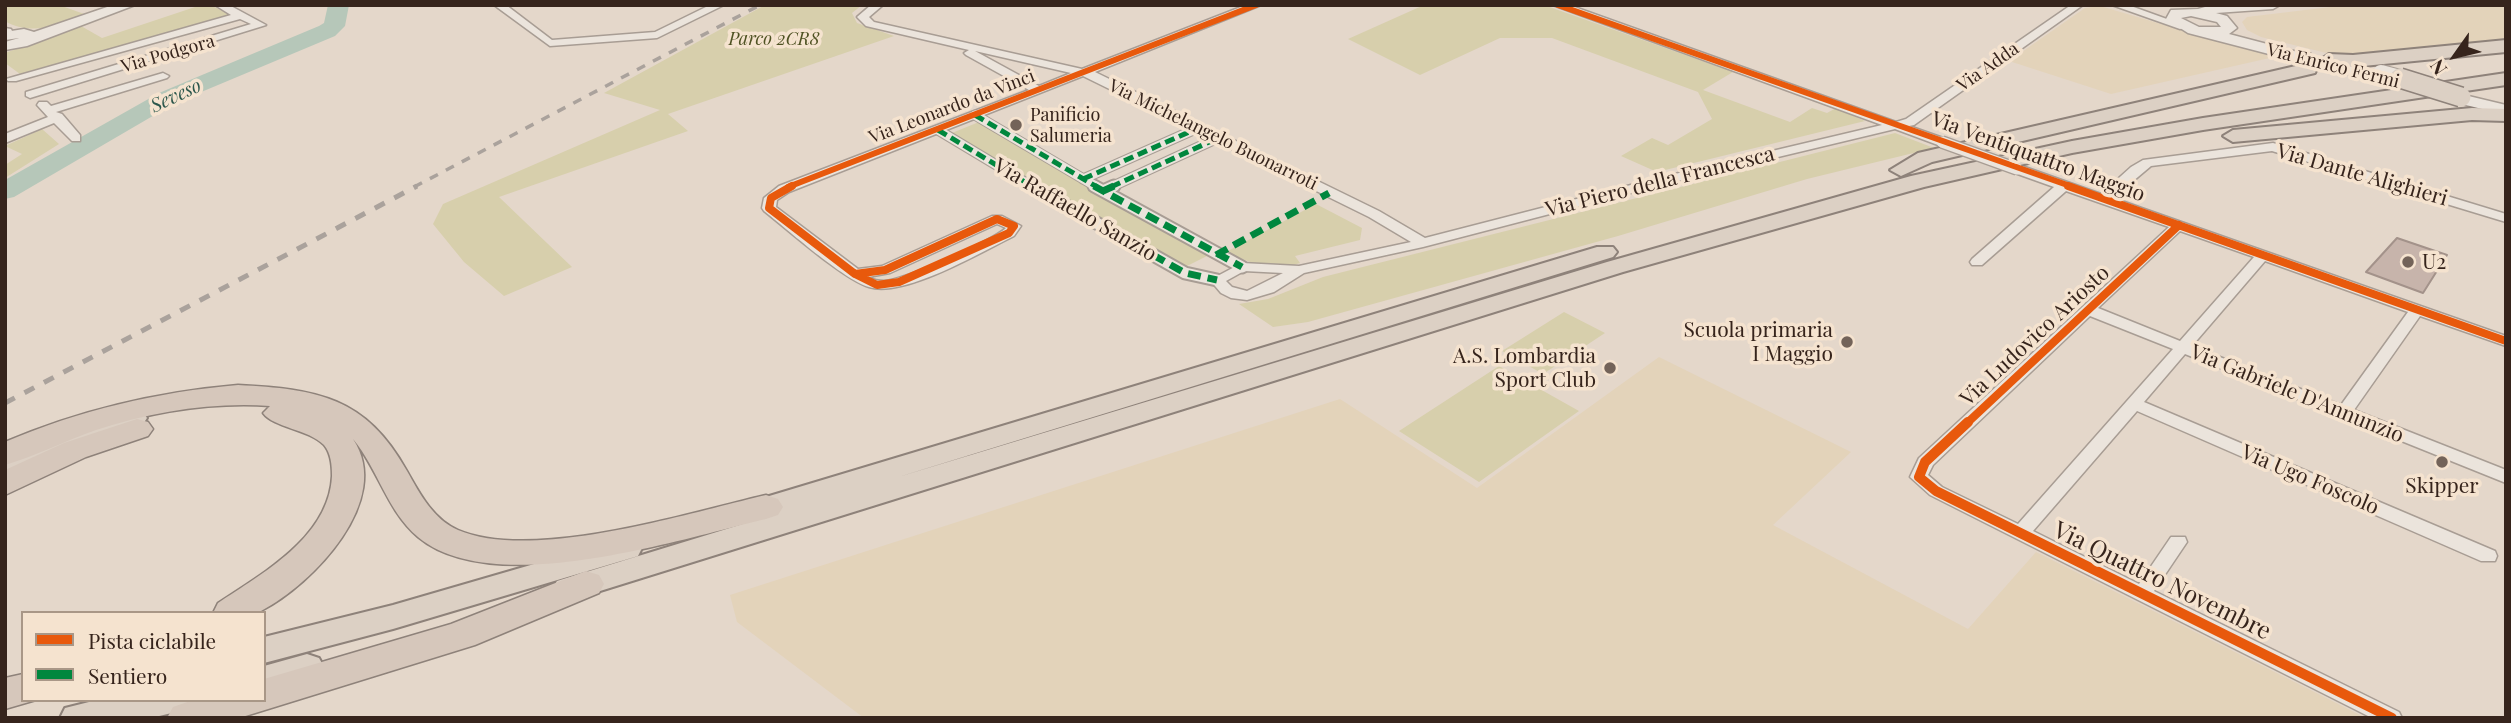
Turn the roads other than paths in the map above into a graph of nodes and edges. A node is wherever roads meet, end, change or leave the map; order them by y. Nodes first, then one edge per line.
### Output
1 (128, 5) edge
2 (220, 5) edge
3 (499, 5) edge
4 (719, 5) edge
5 (878, 5) edge
6 (1256, 5) edge
7 (1558, 5) edge
8 (2078, 5) edge
9 (2119, 5) edge
10 (2273, 5) edge
11 (2249, 8) junction
12 (2195, 12) junction
13 (242, 15) junction
14 (2182, 19) junction
15 (2230, 25) junction
16 (2201, 31) junction
17 (13, 37) edge
18 (953, 43) junction
19 (2506, 46) edge
20 (2303, 58) junction
21 (2329, 60) junction
22 (2506, 67) edge
23 (1081, 72) junction
24 (2383, 75) junction
25 (9, 76) edge
26 (163, 76) dead end
27 (2506, 79) edge
28 (1038, 90) junction
29 (30, 94) junction
30 (2465, 101) junction
31 (2504, 110) edge
32 (53, 114) junction
33 (975, 115) junction
34 (1896, 125) junction
35 (1198, 128) junction
36 (937, 130) junction
37 (76, 138) dead end
38 (1218, 138) junction
39 (5, 139) edge
40 (2092, 143) junction
41 (1901, 170) junction
42 (1083, 179) junction
43 (2064, 185) junction
44 (1103, 191) junction
45 (2104, 199) junction
46 (2506, 218) edge
47 (2179, 225) junction
48 (1423, 243) junction
49 (2263, 255) junction
50 (1977, 262) dead end
51 (1242, 267) junction
52 (1299, 270) junction
53 (855, 274) junction
54 (1217, 280) junction
55 (2089, 310) junction
56 (2417, 310) junction
57 (2506, 341) edge
58 (2182, 348) junction
59 (237, 394) junction
60 (2133, 403) junction
61 (2344, 413) junction
62 (5, 454) edge
63 (5, 470) edge
64 (1918, 474) joint
65 (2506, 477) edge
66 (5, 484) edge
67 (766, 507) junction
68 (2021, 533) junction
69 (2178, 542) dead end
70 (2488, 556) dead end
71 (586, 584) junction
72 (2143, 592) junction
73 (234, 611) edge
74 (266, 649) edge
75 (266, 678) edge
76 (266, 694) edge
77 (161, 702) edge
78 (239, 702) edge
79 (77, 718) edge
80 (187, 718) edge
81 (2392, 718) edge

1 - 17 street
2 - 13 street, Via Podgora
3 - 4 street
5 - 18 street, Via Michelangelo Buonarroti
6 - 23 street, Via Leonardo da Vinci
7 - 34 street, Via Ventiquattro Maggio
8 - 34 street, Via Adda
9 - 14 street
10 - 11 street
11 - 12 street
11 - 15 street
12 - 14 street
12 - 15 street, Via Enrico Fermi
13 - 25 street
13 - 29 street, Via Podgora
14 - 16 street, Via Enrico Fermi
15 - 16 street
15 - 21 street, Via Enrico Fermi
16 - 20 street, Via Enrico Fermi
18 - 23 street, Via Michelangelo Buonarroti
18 - 28 street, Via Michelangelo Buonarroti
19 - 21 highway
20 - 24 street, Via Enrico Fermi
20 - 41 highway
21 - 24 street, Via Enrico Fermi
22 - 41 highway
23 - 28 street, Via Leonardo da Vinci
23 - 35 street, Via Michelangelo Buonarroti
24 - 30 highway, bridge
24 - 30 street, Via Enrico Fermi, bridge
25 - 29 street
26 - 32 street
27 - 40 highway
28 - 33 street, Via Leonardo da Vinci
29 - 32 street
30 - 31 highway
30 - 40 highway
32 - 37 street
32 - 39 street
33 - 36 street, Via Leonardo da Vinci
33 - 42 street, Via Raffaello Sanzio
34 - 43 street, Via Ventiquattro Maggio, bridge
34 - 48 street, Via Piero della Francesca
35 - 38 street, Via Michelangelo Buonarroti
35 - 42 street
36 - 53 street, Via Leonardo da Vinci
36 - 54 street, Via Raffaello Sanzio
38 - 44 street
38 - 48 street, Via Michelangelo Buonarroti
40 - 71 highway
41 - 67 highway
42 - 44 street, Via Raffaello Sanzio
43 - 45 street, Via Ventiquattro Maggio
43 - 50 street
44 - 51 street, Via Raffaello Sanzio
45 - 46 street, Via Dante Alighieri
45 - 47 street, Via Ventiquattro Maggio
47 - 49 street, Via Ventiquattro Maggio
47 - 55 street, Via Ludovico Ariosto
48 - 52 street, Via Piero della Francesca
49 - 56 street, Via Ventiquattro Maggio
49 - 58 street
51 - 52 street
51 - 54 street
52 - 54 street
53 - 53 street
55 - 58 street, Via Gabriele D'Annunzio
55 - 64 street, Via Ludovico Ariosto
56 - 57 street, Via Ventiquattro Maggio
56 - 61 street
58 - 60 street
58 - 61 street, Via Gabriele D'Annunzio
59 - 62 highway
59 - 63 highway
59 - 67 highway
60 - 68 street
60 - 70 street, Via Ugo Foscolo
61 - 65 street, Via Gabriele D'Annunzio
64 - 68 street, Via Quattro Novembre
66 - 73 highway
67 - 74 highway
68 - 72 street, Via Quattro Novembre
69 - 72 street
71 - 75 highway
71 - 76 highway
72 - 81 street, Via Quattro Novembre
77 - 79 highway
78 - 80 highway

